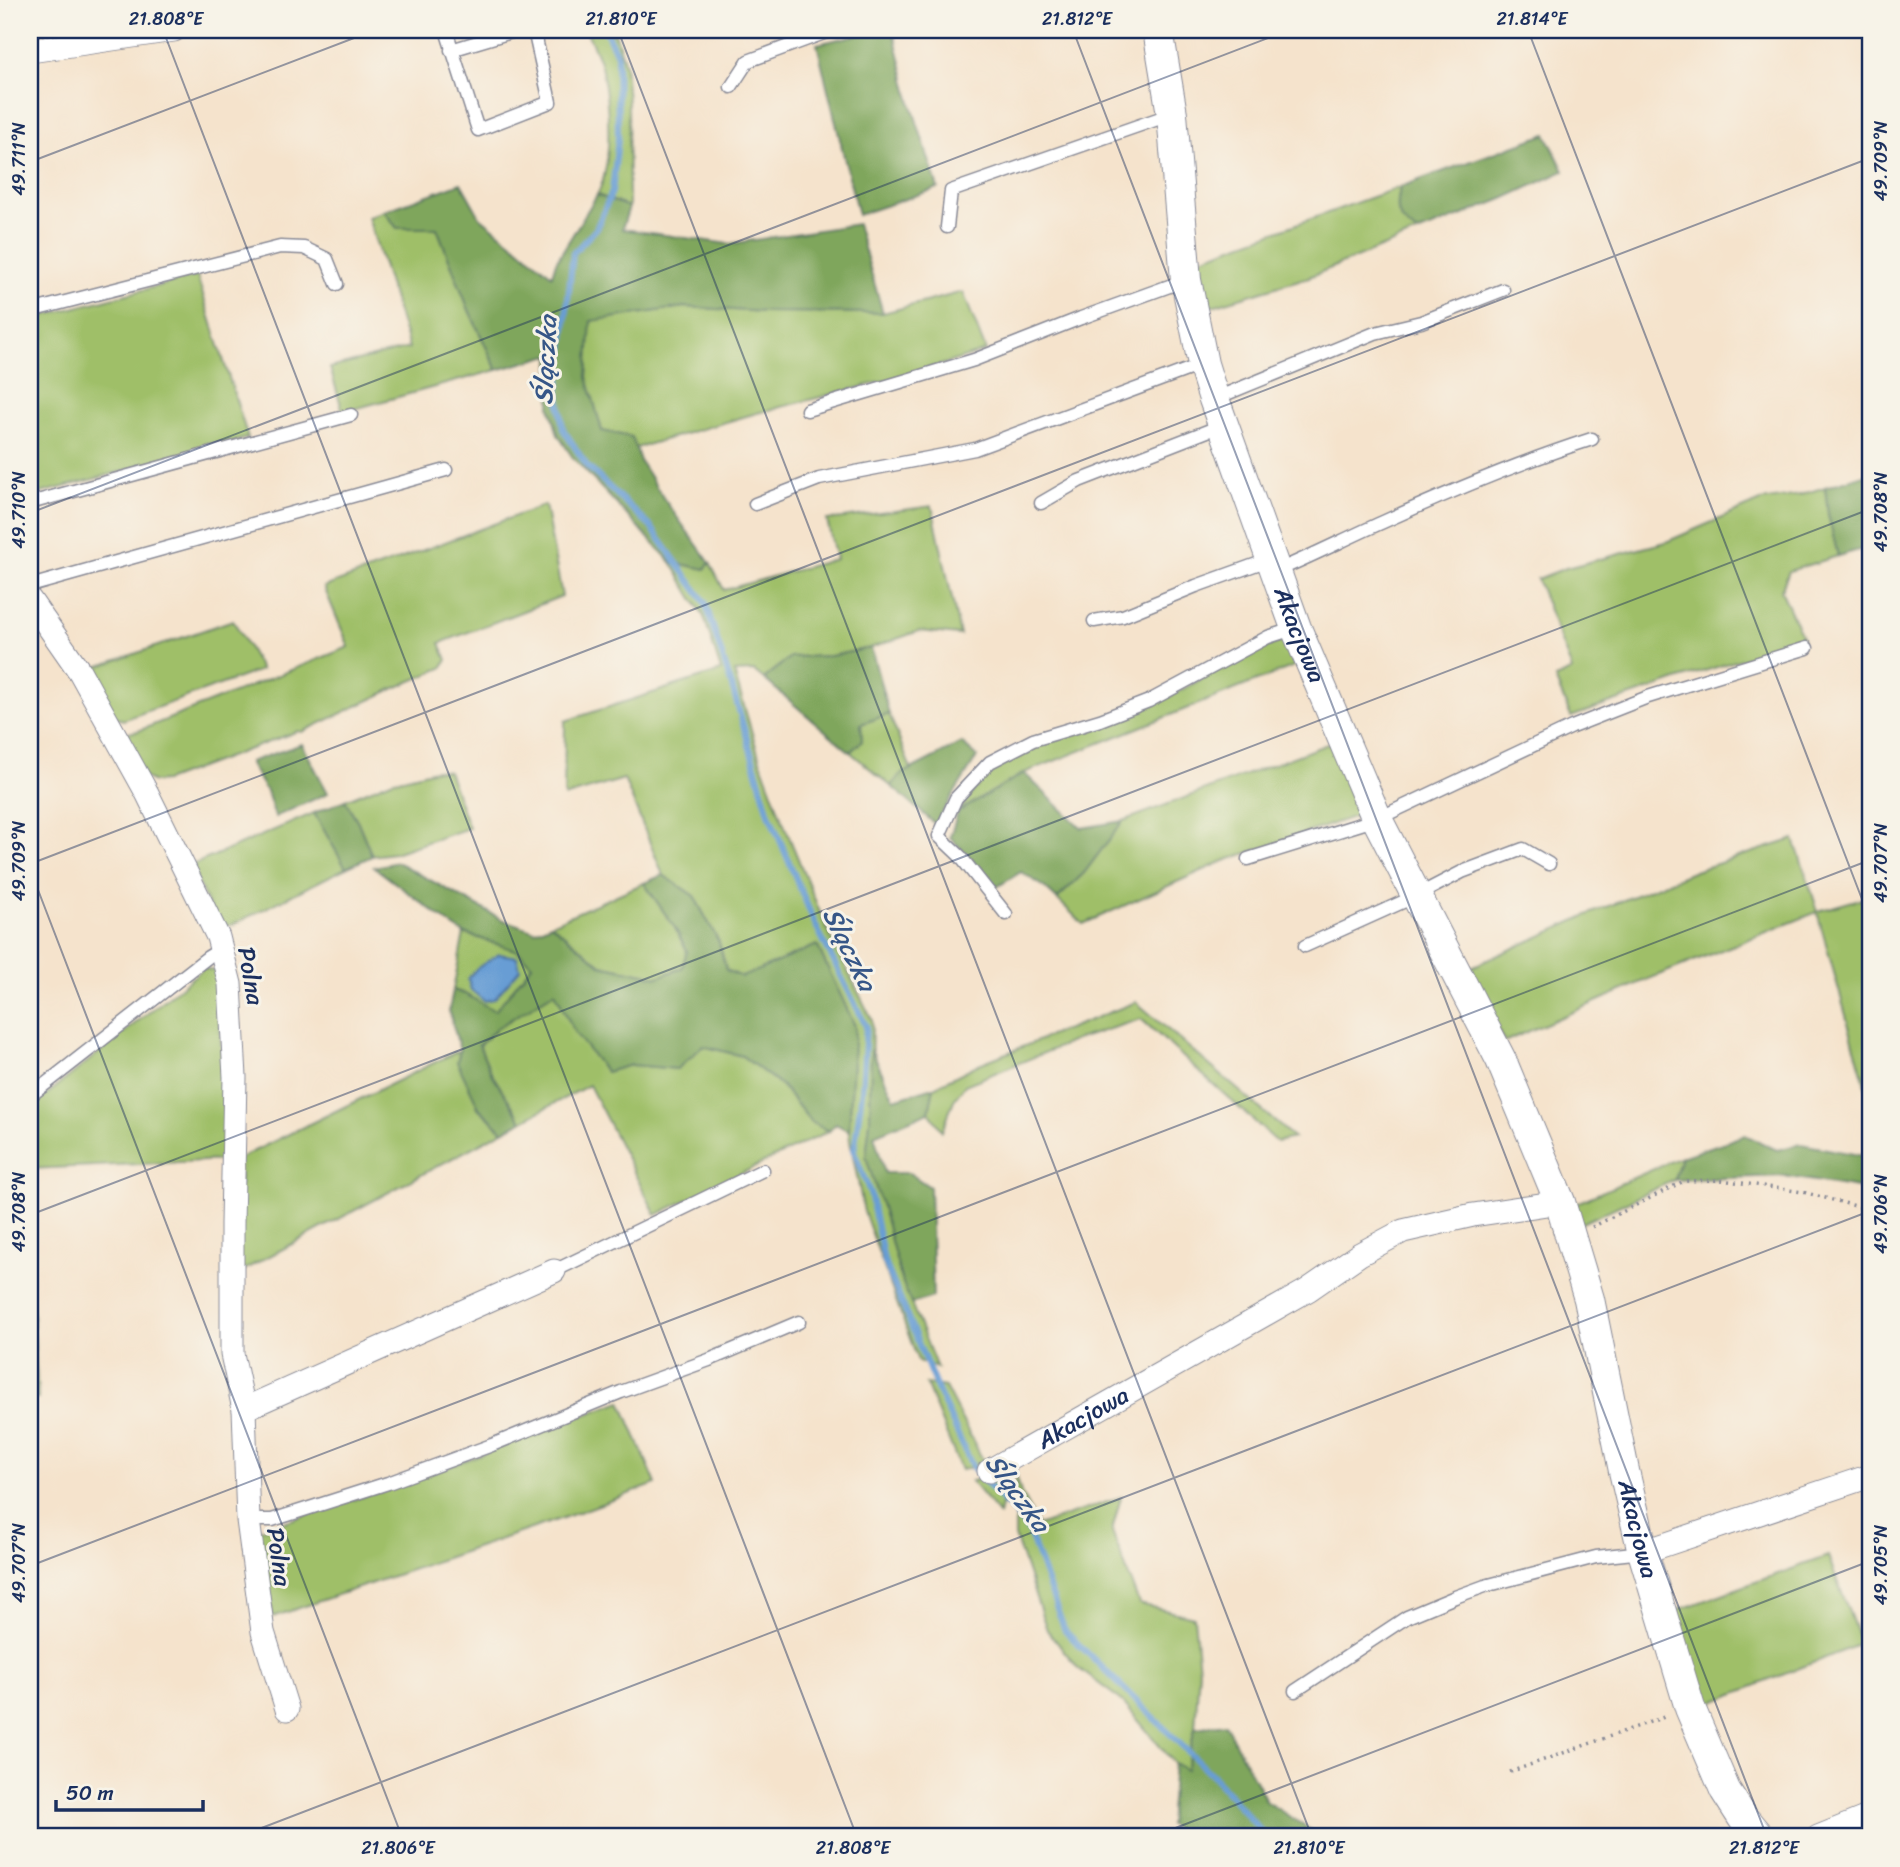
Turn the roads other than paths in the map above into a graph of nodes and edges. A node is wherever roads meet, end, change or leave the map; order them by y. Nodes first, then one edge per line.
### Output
1 (174, 30) edge
2 (446, 30) edge
3 (518, 30) edge
4 (534, 30) edge
5 (832, 30) edge
6 (1158, 30) edge
7 (451, 50) junction
8 (30, 51) edge
9 (730, 87) dead end
10 (1172, 114) junction
11 (947, 227) dead end
12 (1186, 281) junction
13 (337, 284) dead end
14 (1503, 290) dead end
15 (30, 312) edge
16 (1203, 364) junction
17 (807, 410) dead end
18 (1218, 412) junction
19 (351, 415) dead end
20 (1592, 439) dead end
21 (446, 470) dead end
22 (30, 503) edge
23 (755, 503) dead end
24 (1041, 503) dead end
25 (1273, 565) junction
26 (30, 586) edge
27 (30, 600) edge
28 (1094, 621) dead end
29 (1296, 628) junction
30 (1807, 648) dead end
31 (1377, 819) junction
32 (1248, 859) dead end
33 (1549, 864) dead end
34 (1416, 896) junction
35 (1006, 914) dead end
36 (1305, 946) dead end
37 (221, 949) junction
38 (30, 1096) edge
39 (763, 1170) dead end
40 (1560, 1202) junction
41 (554, 1271) joint
42 (799, 1322) dead end
43 (244, 1409) junction
44 (989, 1471) dead end
45 (1870, 1476) edge
46 (248, 1520) junction
47 (1643, 1552) junction
48 (1296, 1691) dead end
49 (287, 1709) dead end
50 (1870, 1816) edge
51 (1757, 1836) edge
52 (1818, 1837) edge

1 - 8 street
2 - 7 lane
3 - 7 lane
4 - 7 lane
5 - 9 lane
6 - 10 street, Akacjowa
10 - 11 lane
10 - 12 street, Akacjowa
12 - 16 street, Akacjowa
12 - 17 lane
13 - 15 lane
14 - 18 lane
16 - 18 street, Akacjowa
16 - 23 lane
18 - 24 lane
18 - 25 street, Akacjowa
19 - 22 lane
20 - 25 lane
21 - 26 lane
25 - 28 lane
25 - 29 street, Akacjowa
27 - 37 street, Polna
29 - 31 street, Akacjowa
29 - 35 lane
30 - 31 lane
31 - 32 lane
31 - 34 street, Akacjowa
33 - 34 lane
34 - 36 lane
34 - 40 street, Akacjowa
37 - 38 lane
37 - 43 street, Polna
39 - 41 lane
40 - 44 street, Akacjowa
40 - 47 street, Akacjowa
41 - 43 street
42 - 46 lane
43 - 46 street, Polna
45 - 47 street
46 - 49 street, Polna
47 - 48 lane
47 - 51 street, Akacjowa
50 - 52 street

